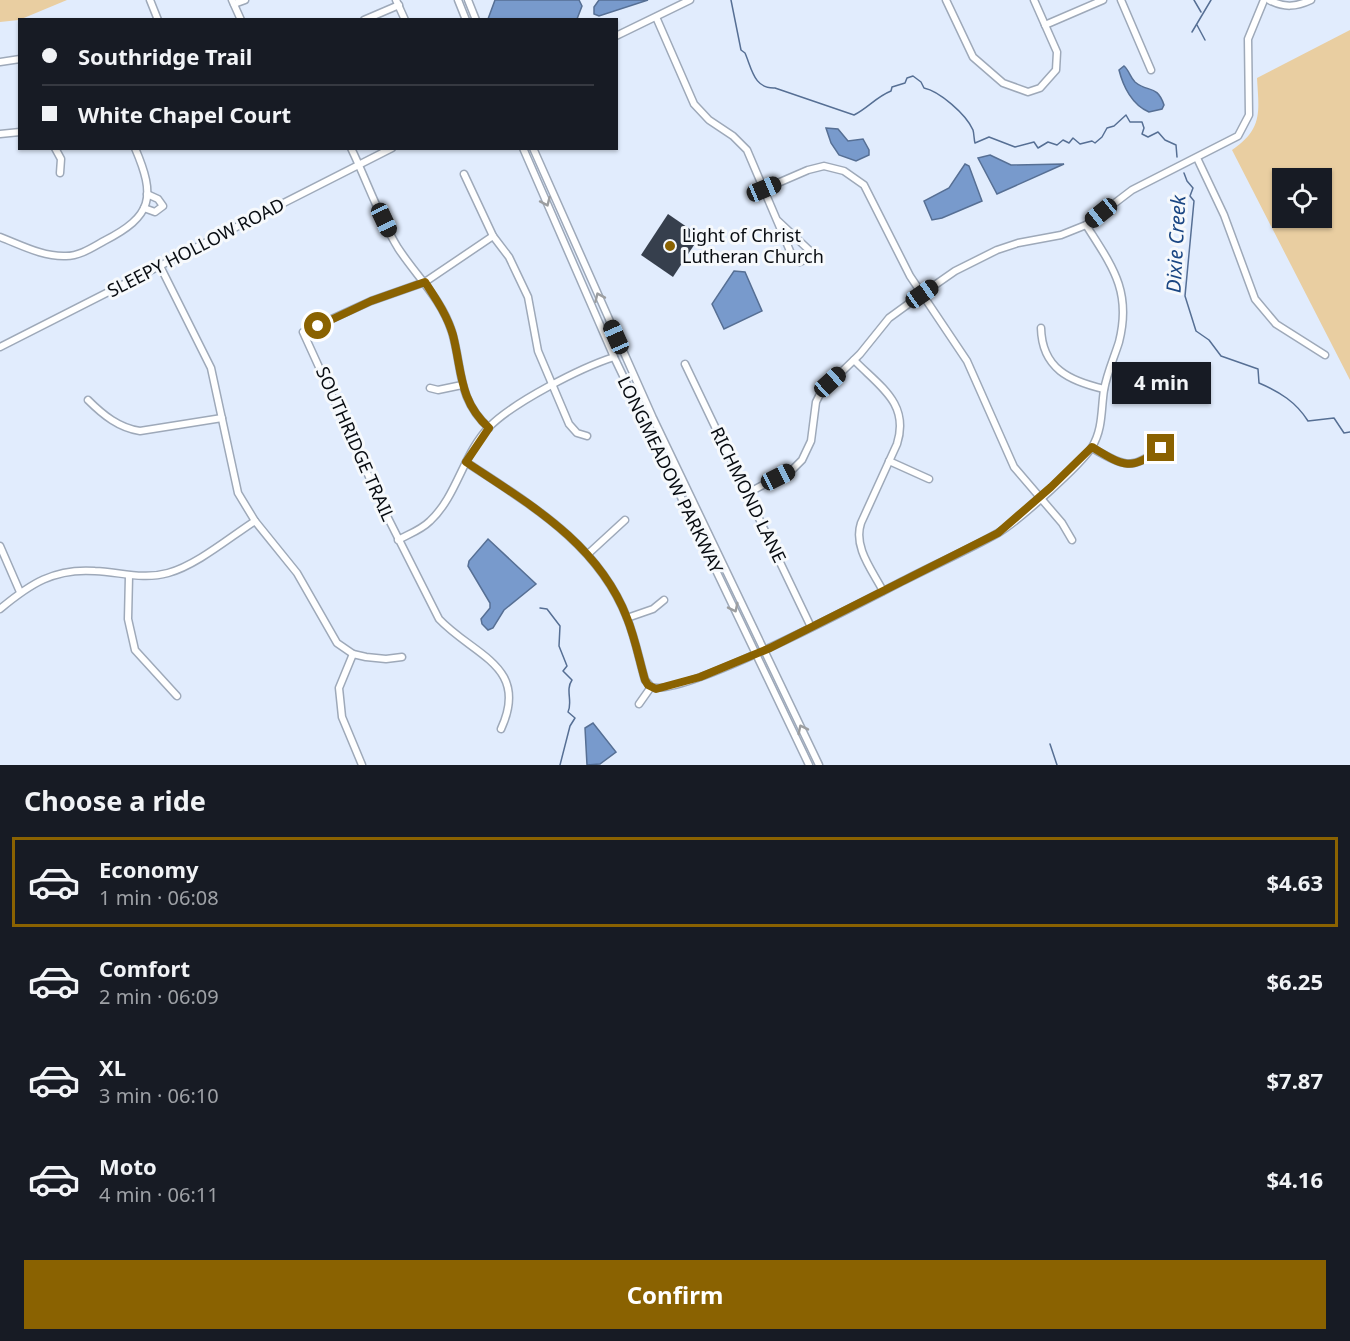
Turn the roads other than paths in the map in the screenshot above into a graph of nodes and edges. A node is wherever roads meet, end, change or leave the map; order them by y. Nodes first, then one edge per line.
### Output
1 (150, 0) edge
2 (245, 0) edge
3 (458, 0) edge
4 (468, 0) edge
5 (690, 0) edge
6 (946, 0) edge
7 (1034, 0) edge
8 (1102, 0) edge
9 (1121, 0) edge
10 (1264, 0) edge
11 (1269, 0) edge
12 (1311, 0) edge
13 (233, 2) edge
14 (398, 3) edge
15 (656, 17) junction
16 (157, 18) edge
17 (240, 18) edge
18 (368, 18) edge
19 (404, 18) edge
20 (465, 18) edge
21 (475, 18) edge
22 (1045, 25) junction
23 (618, 35) edge
24 (18, 59) edge
25 (0, 62) edge
26 (1151, 70) dead end
27 (18, 132) edge
28 (0, 134) edge
29 (56, 150) edge
30 (136, 150) edge
31 (352, 150) edge
32 (388, 150) edge
33 (523, 150) edge
34 (534, 150) edge
35 (1197, 158) junction
36 (360, 165) junction
37 (60, 173) dead end
38 (464, 174) dead end
39 (764, 189) junction
40 (147, 194) junction
41 (144, 208) junction
42 (777, 220) junction
43 (1086, 225) junction
44 (493, 236) junction
45 (0, 237) edge
46 (160, 267) junction
47 (425, 282) junction
48 (922, 294) junction
49 (1041, 328) dead end
50 (0, 347) edge
51 (1325, 355) dead end
52 (614, 357) junction
53 (854, 360) junction
54 (685, 364) dead end
55 (462, 385) junction
56 (552, 386) junction
57 (430, 388) dead end
58 (1104, 388) junction
59 (88, 400) dead end
60 (222, 418) junction
61 (489, 428) junction
62 (586, 436) dead end
63 (1170, 442) dead end
64 (1092, 447) junction
65 (890, 461) junction
66 (466, 462) junction
67 (929, 478) dead end
68 (748, 493) junction
69 (1039, 498) junction
70 (625, 520) dead end
71 (255, 521) junction
72 (398, 540) junction
73 (1072, 540) dead end
74 (0, 546) edge
75 (588, 554) junction
76 (129, 576) junction
77 (883, 591) junction
78 (20, 592) junction
79 (664, 600) dead end
80 (0, 609) edge
81 (627, 618) junction
82 (811, 627) junction
83 (764, 651) junction
84 (353, 654) junction
85 (756, 654) junction
86 (402, 657) dead end
87 (651, 687) junction
88 (177, 696) dead end
89 (639, 704) dead end
90 (501, 729) dead end
91 (362, 765) edge
92 (809, 765) edge
93 (819, 765) edge

1 - 16 street
2 - 13 street
3 - 20 street
4 - 21 street
5 - 15 street
6 - 22 street
7 - 22 street
8 - 22 street
9 - 26 street
10 - 35 street
11 - 12 street
13 - 17 street
14 - 18 street
14 - 19 street
15 - 23 street
15 - 39 street
24 - 25 street
27 - 28 street
29 - 37 street
30 - 40 street
31 - 36 street
32 - 36 street, SLEEPY HOLLOW ROAD
33 -> 52 street, LONGMEADOW PARKWAY
83 -> 34 street, LONGMEADOW PARKWAY
35 - 43 street
35 - 51 street
36 - 46 street, SLEEPY HOLLOW ROAD
36 - 47 street
38 - 44 street
39 - 42 street
39 - 48 street
40 - 41 street
40 - 41 street
41 - 45 street
42 - 42 street
43 - 48 street
43 - 58 street
44 - 47 street, SOUTHRIDGE TRAIL
44 - 56 street
46 - 50 street, SLEEPY HOLLOW ROAD
46 - 60 street
47 - 55 street
47 - 72 street, SOUTHRIDGE TRAIL
48 - 53 street
48 - 69 street
49 - 58 street
52 - 56 street
52 -> 85 street, LONGMEADOW PARKWAY
53 - 65 street
53 - 68 street
54 - 68 street, RICHMOND LANE
55 - 57 street
55 - 61 street
56 - 61 street
56 - 62 street
58 - 64 street
59 - 60 street
60 - 71 street
61 - 66 street
63 - 64 street
64 - 69 street
65 - 67 street
65 - 77 street
66 - 72 street
66 - 75 street
68 - 82 street, RICHMOND LANE
69 - 73 street
69 - 77 street
70 - 75 street
71 - 76 street
71 - 84 street
72 - 90 street, SOUTHRIDGE TRAIL
74 - 78 street
75 - 81 street
76 - 78 street
76 - 88 street
77 - 82 street
78 - 80 street
79 - 81 street
81 - 87 street
82 - 83 street
83 - 85 street
93 -> 83 street, LONGMEADOW PARKWAY
84 - 86 street
84 - 91 street
85 - 87 street
85 - 92 street, LONGMEADOW PARKWAY
87 - 89 street

